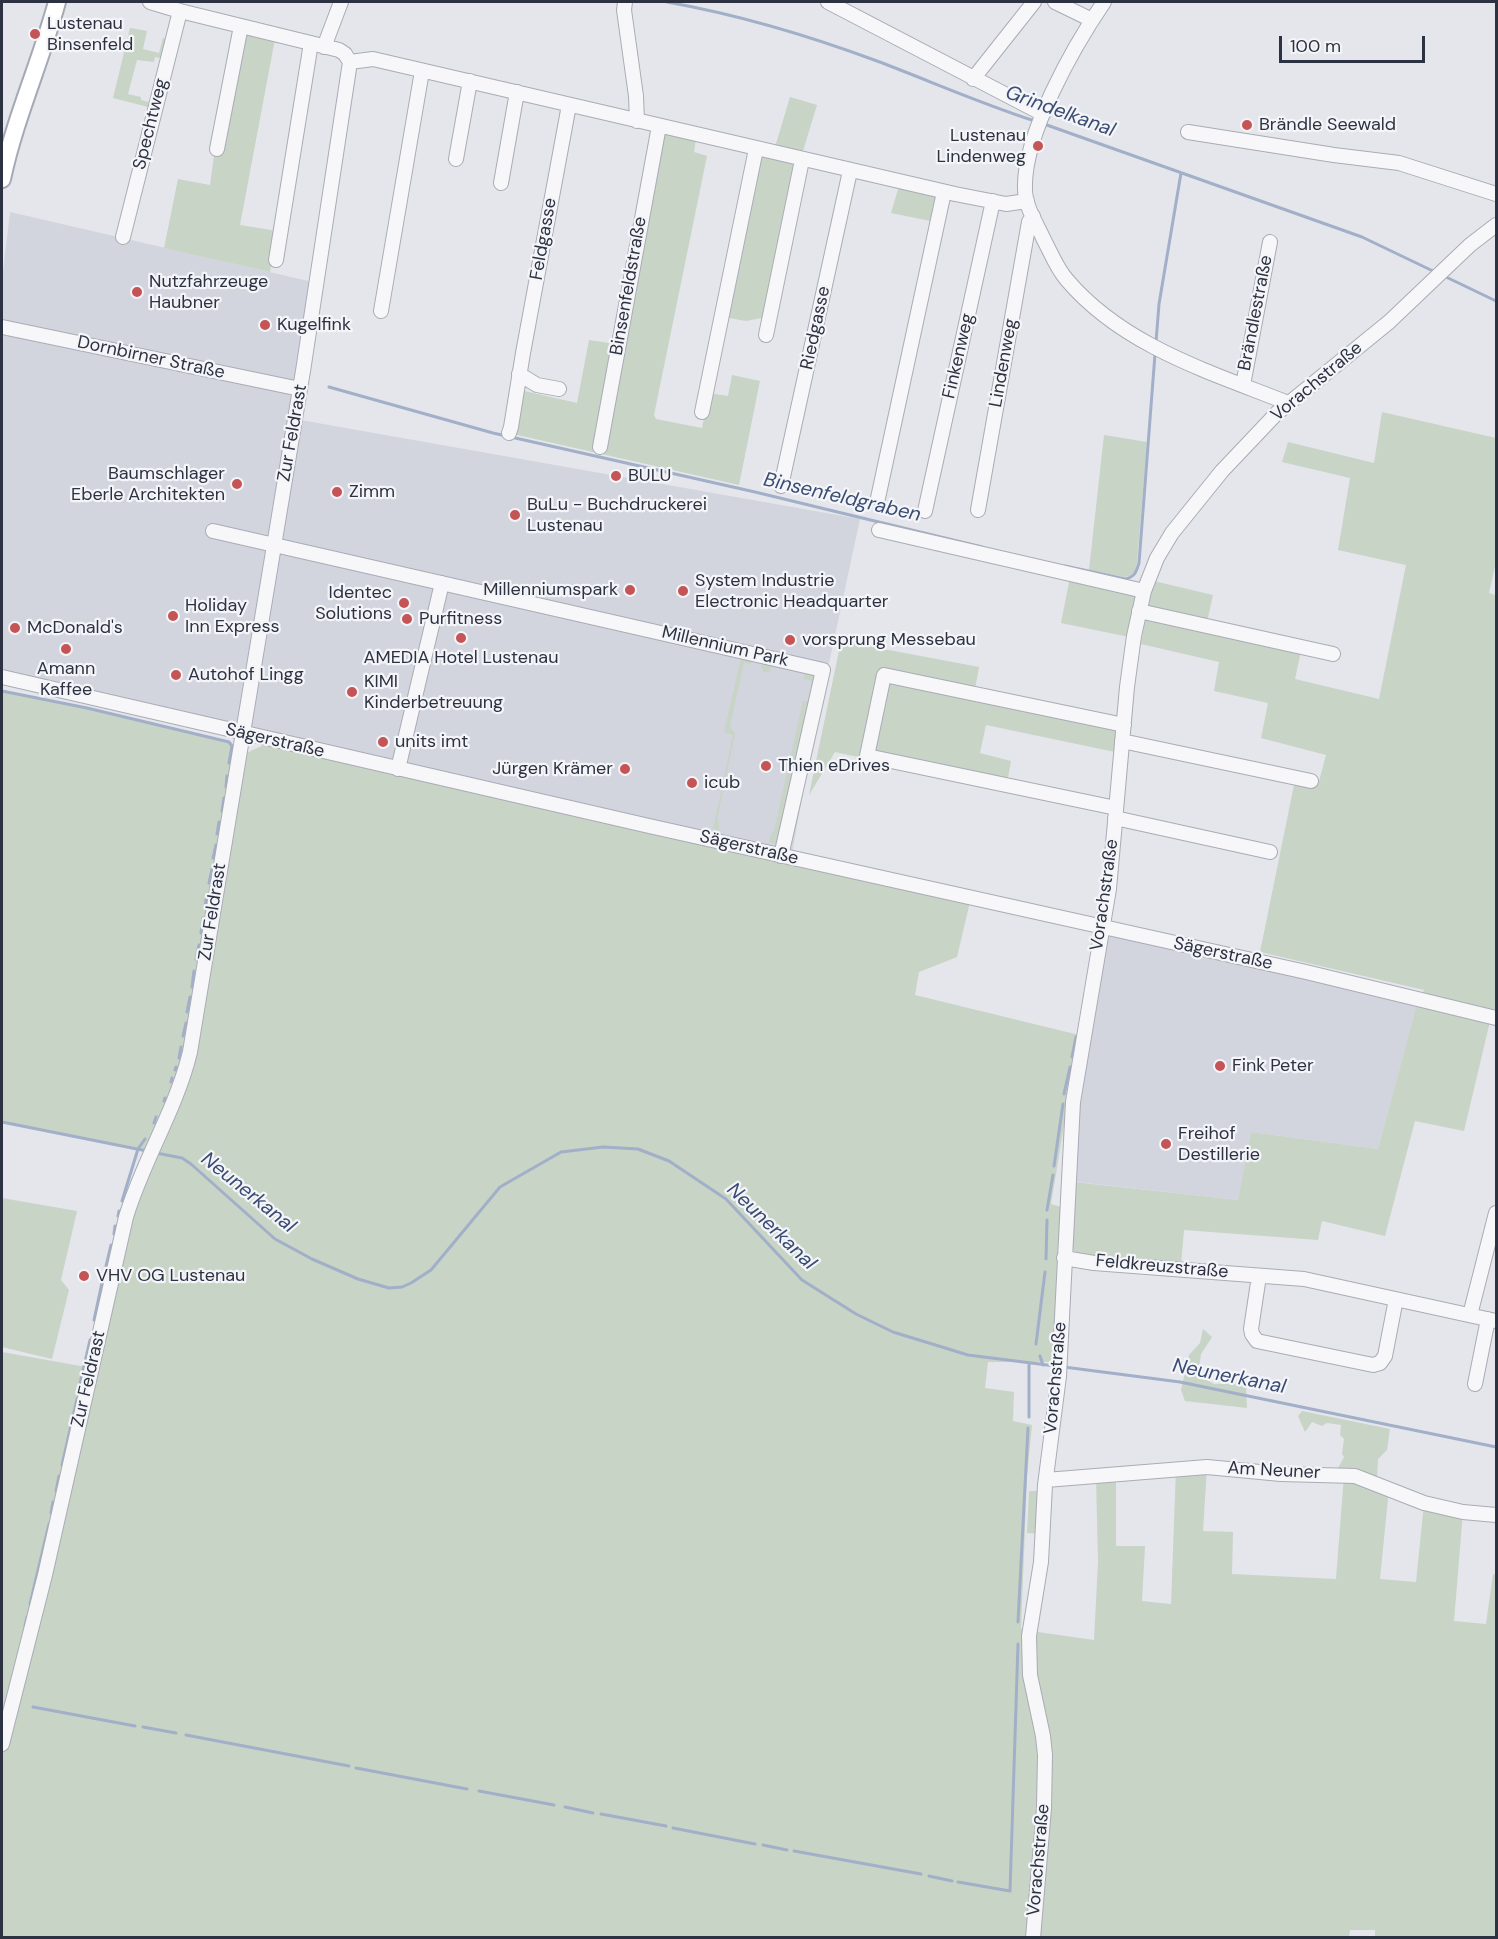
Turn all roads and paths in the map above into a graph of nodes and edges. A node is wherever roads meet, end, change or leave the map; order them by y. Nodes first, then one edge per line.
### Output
1 (57, 2) edge
2 (69, 2) edge
3 (150, 2) edge
4 (341, 2) edge
5 (625, 2) edge
6 (828, 2) edge
7 (1034, 2) edge
8 (1055, 2) edge
9 (1104, 2) edge
10 (180, 11) junction
11 (1092, 20) junction
12 (241, 26) junction
13 (49, 32) junction
14 (318, 45) junction
15 (350, 62) junction
16 (422, 71) junction
17 (973, 79) junction
18 (470, 81) junction
19 (517, 92) junction
20 (569, 105) junction
21 (1040, 120) junction
22 (637, 121) junction
23 (659, 126) junction
24 (1188, 132) dead end
25 (217, 148) dead end
26 (756, 149) junction
27 (456, 159) dead end
28 (802, 160) junction
29 (850, 171) junction
30 (2, 179) edge
31 (501, 183) dead end
32 (944, 192) junction
33 (1497, 194) edge
34 (993, 201) junction
35 (1027, 201) junction
36 (1033, 216) junction
37 (1497, 225) edge
38 (123, 237) dead end
39 (1270, 242) dead end
40 (276, 260) dead end
41 (381, 311) dead end
42 (2, 327) edge
43 (766, 335) dead end
44 (519, 374) junction
45 (1243, 385) junction
46 (559, 388) dead end
47 (300, 389) junction
48 (1288, 403) junction
49 (702, 411) dead end
50 (509, 433) dead end
51 (600, 447) dead end
52 (781, 486) dead end
53 (878, 498) dead end
54 (978, 510) dead end
55 (925, 511) dead end
56 (879, 530) dead end
57 (213, 531) dead end
58 (274, 546) junction
59 (442, 583) junction
60 (1144, 591) junction
61 (1139, 611) junction
62 (1333, 654) dead end
63 (2, 677) edge
64 (1124, 724) junction
65 (243, 733) junction
66 (1122, 741) junction
67 (398, 769) junction
68 (1311, 781) dead end
69 (1115, 813) junction
70 (1270, 852) dead end
71 (781, 856) junction
72 (1103, 927) junction
73 (1497, 1018) edge
74 (1497, 1214) edge
75 (1064, 1258) junction
76 (1259, 1276) junction
77 (1396, 1299) junction
78 (1470, 1315) junction
79 (1492, 1320) edge
80 (1475, 1384) dead end
81 (1046, 1480) junction
82 (1497, 1515) edge
83 (2, 1744) edge
84 (1033, 1938) edge

1 - 13 main road
2 - 13 main road
3 - 10 street
4 - 14 street
5 - 22 street
6 - 17 street
7 - 17 street
8 - 11 street
9 - 11 street, Brändlestraße
10 - 12 street
10 - 38 street, Spechtweg
11 - 21 street, Brändlestraße
12 - 14 street
12 - 25 street
13 - 30 main road
14 - 15 street
14 - 40 street
15 - 16 street
15 - 47 street, Zur Feldrast
16 - 18 street
16 - 41 street
17 - 21 street
18 - 19 street
18 - 27 street
19 - 20 street
19 - 31 street
20 - 22 street
20 - 44 street, Feldgasse
21 - 35 street, Brändlestraße
22 - 23 street
23 - 26 street
23 - 51 street, Binsenfeldstraße
24 - 33 street
26 - 28 street
26 - 49 street
28 - 29 street
28 - 43 street
29 - 32 street
29 - 52 street, Riedgasse
32 - 34 street
32 - 53 street
34 - 35 street
34 - 55 street, Finkenweg
35 - 36 street, Brändlestraße
36 - 45 street, Brändlestraße
36 - 54 street, Lindenweg
37 - 48 street, Vorachstraße
39 - 45 street, Brändlestraße
42 - 47 street, Dornbirner Straße
44 - 46 street
44 - 50 street, Feldgasse
45 - 48 street, Brändlestraße
47 - 58 street, Zur Feldrast
48 - 60 street, Vorachstraße
56 - 60 street
57 - 58 street, Millennium Park
58 - 59 street, Millennium Park
58 - 65 street, Zur Feldrast
59 - 67 street
59 - 71 street, Millennium Park
60 - 61 street, Vorachstraße
61 - 62 street
61 - 64 street, Vorachstraße
63 - 65 street, Sägerstraße
64 - 66 street, Vorachstraße
64 - 69 street, Vorachstraße
65 - 67 street, Sägerstraße
65 - 83 street, Zur Feldrast
66 - 68 street
66 - 69 street, Vorachstraße
67 - 71 street, Sägerstraße
69 - 70 street, Vorachstraße
69 - 72 street, Vorachstraße
71 - 72 street, Sägerstraße
72 - 73 street, Sägerstraße
72 - 75 street, Vorachstraße
74 - 78 street
75 - 76 street, Feldkreuzstraße
75 - 81 street, Vorachstraße
76 - 77 street, Feldkreuzstraße
76 - 77 street
77 - 78 street, Feldkreuzstraße
78 - 79 street, Feldkreuzstraße
79 - 80 street, Feldkreuzstraße
81 - 82 street, Am Neuner
81 - 84 street, Vorachstraße

